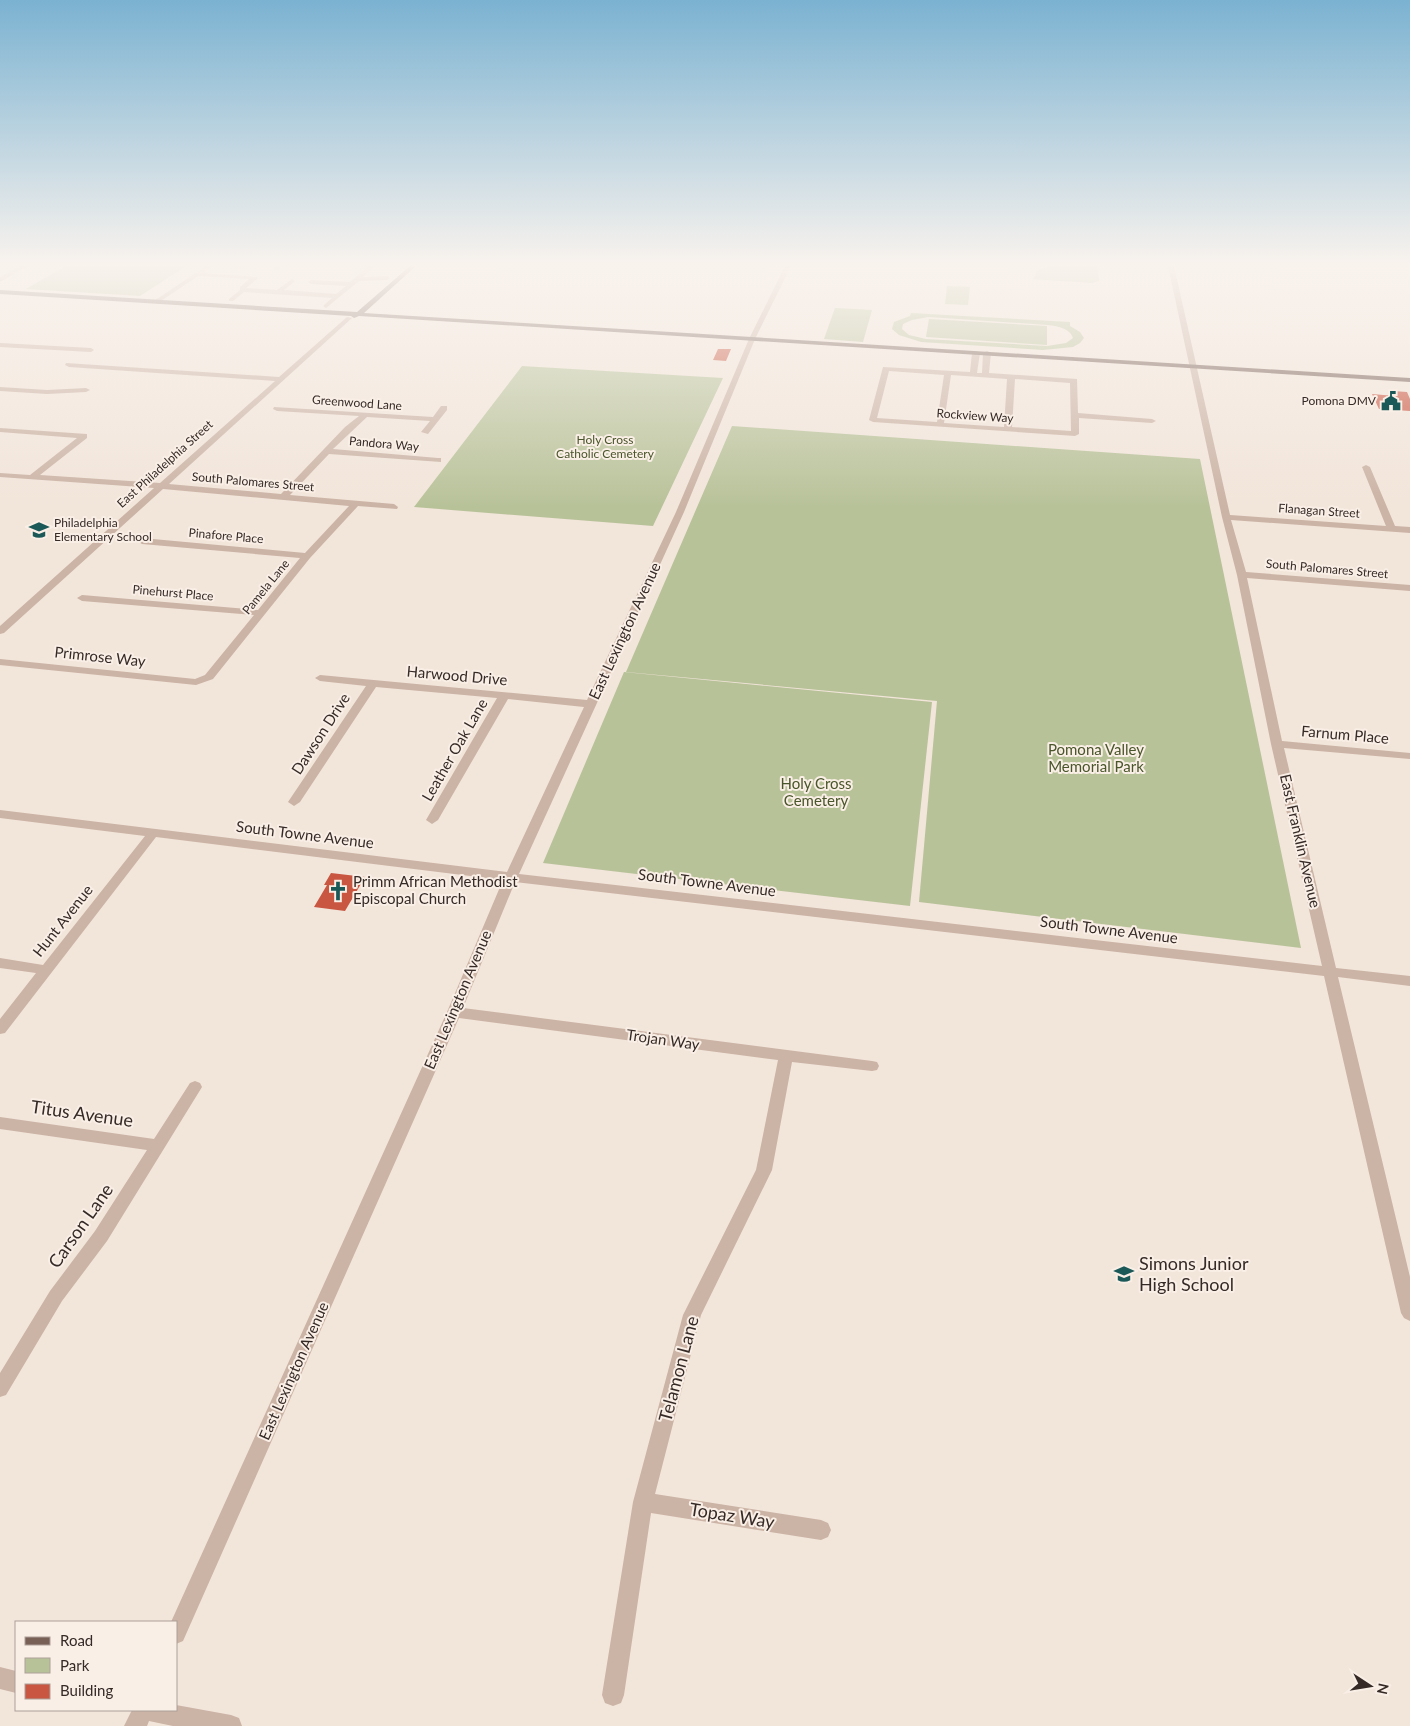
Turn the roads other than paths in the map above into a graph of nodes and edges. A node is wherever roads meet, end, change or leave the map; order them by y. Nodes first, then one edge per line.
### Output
1 (28, 347) edge
2 (315, 347) edge
3 (750, 347) edge
4 (841, 347) edge
5 (1189, 347) edge
6 (91, 350) dead end
7 (976, 355) junction
8 (987, 356) junction
9 (69, 365) dead end
10 (1194, 368) junction
11 (1244, 371) junction
12 (948, 373) junction
13 (973, 375) junction
14 (985, 376) junction
15 (1011, 377) junction
16 (280, 379) junction
17 (1410, 380) edge
18 (1410, 384) edge
19 (0, 389) edge
20 (86, 390) dead end
21 (276, 408) dead end
22 (444, 408) dead end
23 (362, 414) junction
24 (1075, 415) junction
25 (435, 419) junction
26 (1152, 421) dead end
27 (940, 425) junction
28 (0, 430) edge
29 (1008, 430) junction
30 (425, 432) dead end
31 (328, 451) junction
32 (438, 460) dead end
33 (1366, 467) dead end
34 (0, 475) edge
35 (31, 478) junction
36 (160, 486) junction
37 (283, 496) junction
38 (354, 504) junction
39 (394, 507) dead end
40 (1226, 517) junction
41 (1392, 529) junction
42 (1410, 530) edge
43 (142, 541) dead end
44 (307, 556) junction
45 (1242, 575) junction
46 (1410, 588) edge
47 (82, 598) dead end
48 (261, 613) junction
49 (0, 632) edge
50 (0, 662) edge
51 (320, 678) dead end
52 (196, 682) joint
53 (373, 683) junction
54 (504, 696) junction
55 (591, 704) junction
56 (1277, 744) junction
57 (1410, 756) edge
58 (294, 802) dead end
59 (0, 814) edge
60 (432, 820) dead end
61 (153, 833) junction
62 (511, 877) junction
63 (0, 963) edge
64 (46, 970) junction
65 (1331, 972) junction
66 (1410, 981) edge
67 (454, 1012) junction
68 (0, 1029) edge
69 (786, 1056) junction
70 (872, 1066) dead end
71 (195, 1087) dead end
72 (0, 1123) edge
73 (159, 1146) junction
74 (1410, 1314) edge
75 (0, 1389) edge
76 (643, 1502) junction
77 (821, 1530) dead end
78 (178, 1630) edge
79 (0, 1678) edge
80 (15, 1682) edge
81 (613, 1695) dead end
82 (143, 1711) edge
83 (149, 1711) edge
84 (135, 1726) edge
85 (230, 1726) edge

1 - 6 street
2 - 16 street, East Philadelphia Street
3 - 55 street, East Lexington Avenue
4 - 7 main road
5 - 10 street, East Franklin Avenue
7 - 8 main road
7 - 13 street
8 - 10 main road
8 - 14 street
9 - 16 street
10 - 11 main road
10 - 40 street, East Franklin Avenue
11 - 17 main road
11 - 18 main road
12 - 13 street
12 - 27 street
12 - 27 street, Rockview Way
13 - 14 street
14 - 15 street
15 - 24 street
15 - 29 street
16 - 36 street, East Philadelphia Street
19 - 20 street
21 - 23 street, Greenwood Lane
22 - 25 street
23 - 25 street, Greenwood Lane
23 - 31 street
24 - 26 street
24 - 29 street, Rockview Way
25 - 30 street
27 - 29 street, Rockview Way
28 - 35 street
31 - 32 street, Pandora Way
31 - 37 street
33 - 41 street
34 - 35 street, South Palomares Street
35 - 36 street, South Palomares Street
36 - 37 street, South Palomares Street
36 - 49 street, East Philadelphia Street
37 - 38 street, South Palomares Street
38 - 39 street, South Palomares Street
38 - 44 street, Pamela Lane
40 - 41 street, Flanagan Street
40 - 45 street, East Franklin Avenue
41 - 42 street, Flanagan Street
43 - 44 street, Pinafore Place
44 - 48 street, Pamela Lane
45 - 46 street, South Palomares Street
45 - 56 street, East Franklin Avenue
47 - 48 street, Pinehurst Place
48 - 52 street, Pamela Lane
50 - 52 street, Primrose Way
51 - 53 street, Harwood Drive
53 - 54 street, Harwood Drive
53 - 58 street, Dawson Drive
54 - 55 street, Harwood Drive
54 - 60 street, Leather Oak Lane
55 - 62 street, East Lexington Avenue
56 - 57 street, Farnum Place
56 - 65 street, East Franklin Avenue
59 - 61 street, South Towne Avenue
61 - 62 street, South Towne Avenue
61 - 64 street, Hunt Avenue
62 - 65 street, South Towne Avenue
62 - 67 street, East Lexington Avenue
63 - 64 street
64 - 68 street, Hunt Avenue
65 - 66 street, South Towne Avenue
65 - 74 street, East Franklin Avenue
67 - 69 street, Trojan Way
67 - 78 street, East Lexington Avenue
69 - 70 street, Trojan Way
69 - 76 street, Telamon Lane
71 - 73 street, Carson Lane
72 - 73 street, Titus Avenue
73 - 75 street, Carson Lane
76 - 77 street, Topaz Way
76 - 81 street, Telamon Lane
79 - 80 street
82 - 84 street
83 - 85 street

